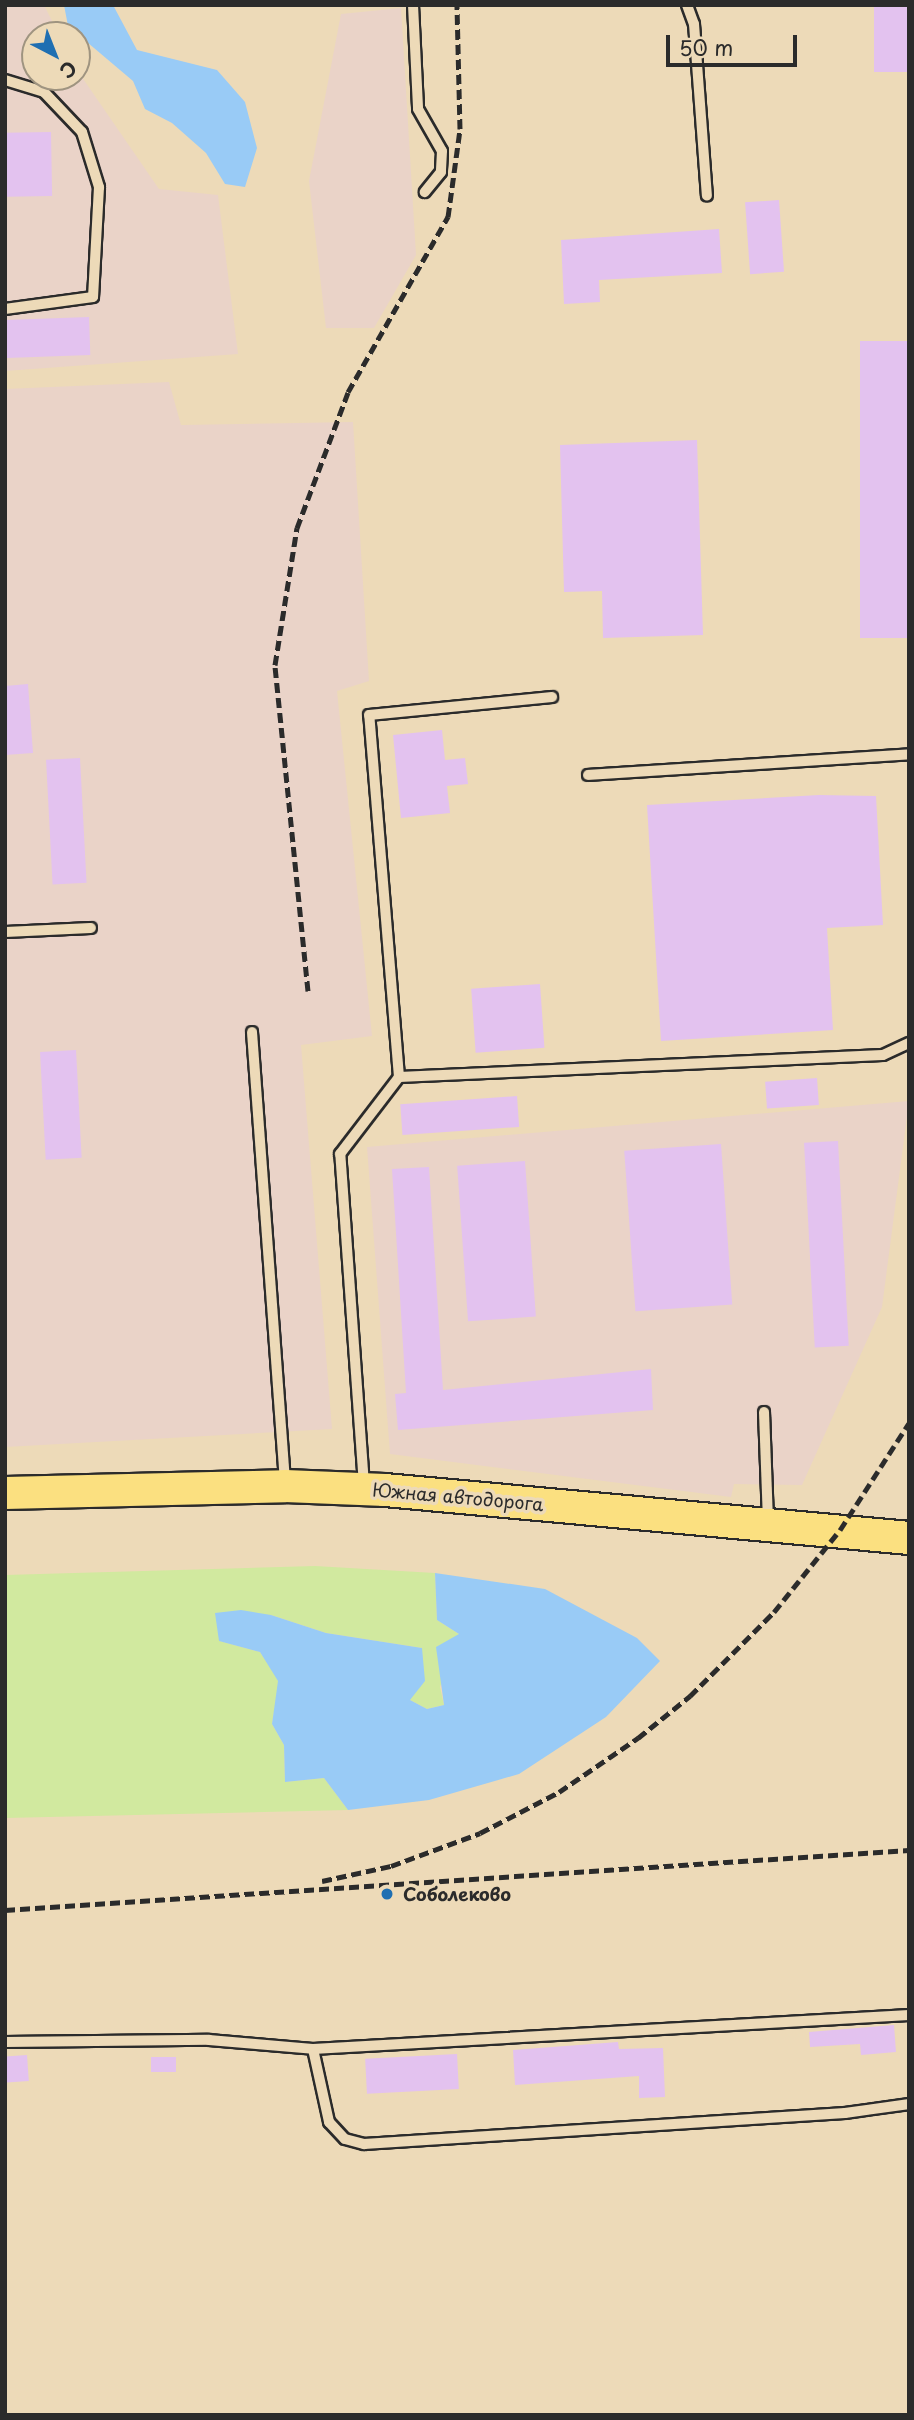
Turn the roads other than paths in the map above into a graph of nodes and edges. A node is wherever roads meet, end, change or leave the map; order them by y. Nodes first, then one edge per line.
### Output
1 (414, 5) edge
2 (687, 5) edge
3 (5, 80) edge
4 (425, 192) dead end
5 (707, 197) dead end
6 (5, 309) edge
7 (551, 697) dead end
8 (909, 754) edge
9 (588, 775) dead end
10 (91, 928) dead end
11 (5, 932) edge
12 (252, 1032) dead end
13 (909, 1043) edge
14 (399, 1077) junction
15 (764, 1412) dead end
16 (285, 1486) junction
17 (365, 1489) junction
18 (5, 1493) edge
19 (768, 1523) junction
20 (909, 1538) edge
21 (908, 2016) edge
22 (5, 2042) edge
23 (313, 2049) junction
24 (909, 2104) edge

1 - 4 lane
2 - 5 lane
3 - 6 lane
7 - 14 lane
8 - 9 lane
10 - 11 lane
12 - 16 lane
13 - 14 lane
14 - 17 lane
15 - 19 lane
16 - 17 main road, Южная автодорога
16 - 18 main road, Южная автодорога
17 - 19 main road, Южная автодорога
19 - 20 main road, Южная автодорога
21 - 23 lane
22 - 23 lane
23 - 24 lane

